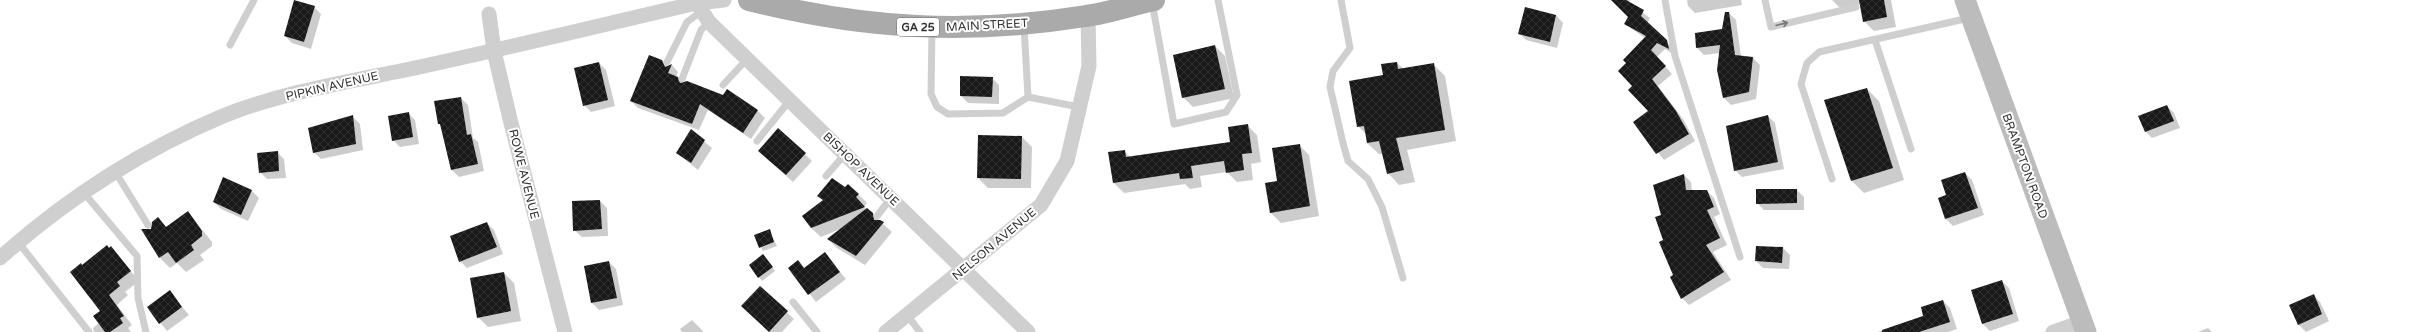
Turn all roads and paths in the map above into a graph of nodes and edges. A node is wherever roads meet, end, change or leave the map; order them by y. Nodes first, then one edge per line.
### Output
1 (254, 0) edge
2 (724, 0) edge
3 (749, 0) edge
4 (1153, 0) edge
5 (1218, 0) edge
6 (1341, 0) edge
7 (1665, 0) edge
8 (1765, 0) edge
9 (1856, 7) dead end
10 (1968, 8) edge
11 (701, 9) edge
12 (489, 14) dead end
13 (1088, 16) junction
14 (1024, 24) junction
15 (932, 28) junction
16 (1875, 40) junction
17 (230, 45) dead end
18 (494, 51) junction
19 (748, 59) junction
20 (668, 62) dead end
21 (682, 79) dead end
22 (724, 85) dead end
23 (1028, 97) junction
24 (790, 100) junction
25 (1079, 107) junction
26 (757, 141) dead end
27 (1910, 149) dead end
28 (846, 154) junction
29 (116, 173) junction
30 (826, 176) dead end
31 (1832, 179) dead end
32 (84, 193) junction
33 (891, 198) junction
34 (877, 216) dead end
35 (148, 225) dead end
36 (18, 242) junction
37 (1740, 257) dead end
38 (0, 258) edge
39 (964, 269) junction
40 (1403, 278) dead end
41 (793, 302) dead end
42 (907, 315) junction
43 (2084, 327) edge
44 (89, 332) edge
45 (146, 332) edge
46 (565, 332) edge
47 (817, 332) edge
48 (886, 332) edge
49 (920, 332) edge
50 (1028, 332) edge
51 (2053, 332) edge

1 - 17 lane
2 - 11 street
3 - 15 main road, MAIN STREET / GA 25
4 - 5 lane
4 - 13 main road, MAIN STREET / GA 25
6 - 40 lane
7 - 37 lane
8 -> 9 lane
10 - 16 lane
10 - 43 main road, BRAMPTON ROAD
11 - 18 street, PIPKIN AVENUE
11 - 19 street, BISHOP AVENUE
11 - 20 lane
11 - 21 lane
12 - 18 street, ROWE AVENUE
13 - 14 main road, MAIN STREET / GA 25
13 - 25 street, NELSON AVENUE
14 - 15 main road, MAIN STREET / GA 25
14 - 23 lane
15 - 23 lane
16 - 27 lane
16 - 31 lane
18 - 29 street, PIPKIN AVENUE
18 - 46 street, ROWE AVENUE
19 - 22 lane
19 - 24 street, BISHOP AVENUE
23 - 25 lane
24 - 26 lane
24 - 28 street, BISHOP AVENUE
25 - 39 street, NELSON AVENUE
28 - 30 lane
28 - 33 street, BISHOP AVENUE
29 - 32 street, PIPKIN AVENUE
29 - 35 lane
32 - 36 street, PIPKIN AVENUE
32 - 45 lane
33 - 34 lane
33 - 39 street, BISHOP AVENUE
36 - 38 street, PIPKIN AVENUE
36 - 44 lane
39 - 42 street, NELSON AVENUE
39 - 50 street, BISHOP AVENUE
41 - 47 lane
42 - 48 street, NELSON AVENUE
42 - 49 lane
43 - 51 street

